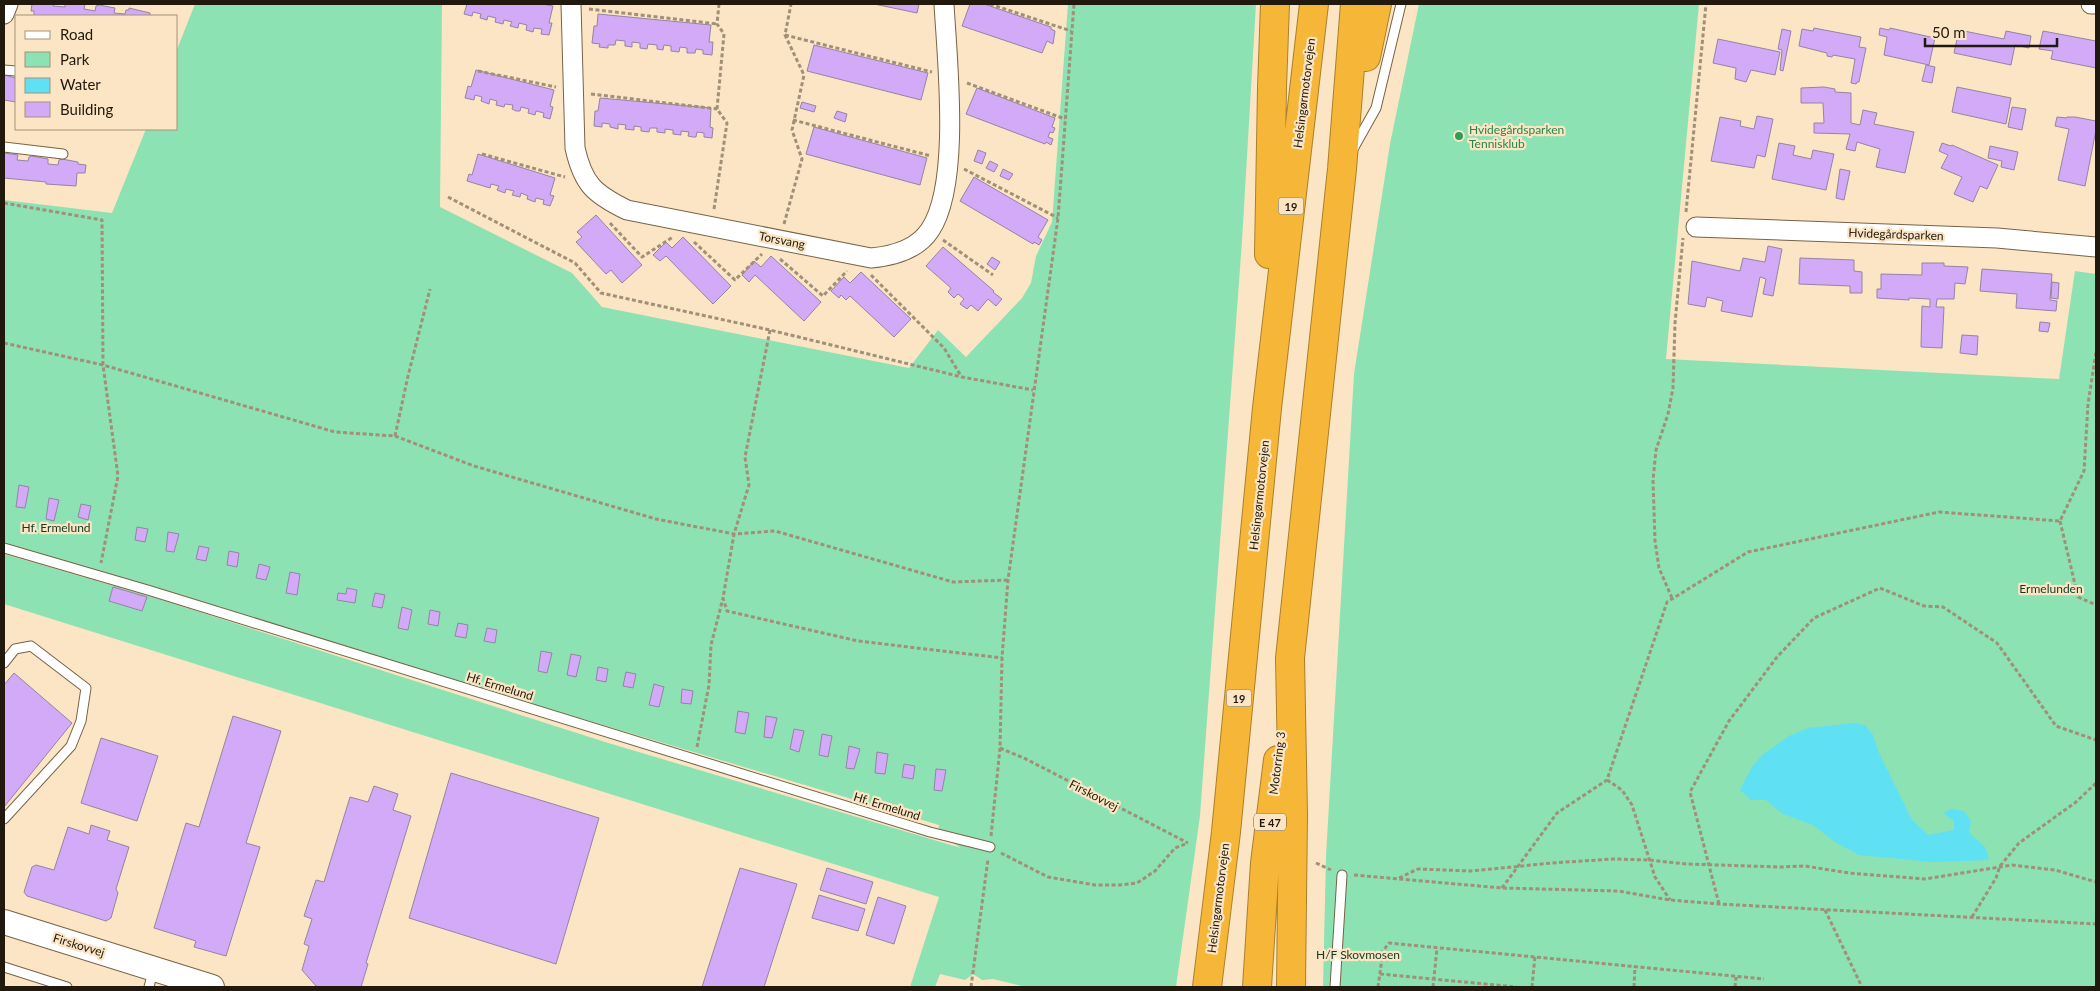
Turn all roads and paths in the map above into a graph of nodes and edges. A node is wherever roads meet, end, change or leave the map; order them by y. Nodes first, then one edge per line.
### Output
1 (8, 4) edge
2 (719, 4) edge
3 (791, 4) edge
4 (944, 4) edge
5 (990, 4) edge
6 (1074, 4) edge
7 (1275, 4) edge
8 (1314, 4) edge
9 (1356, 4) edge
10 (1377, 4) edge
11 (1401, 4) edge
12 (1706, 4) edge
13 (2091, 4) edge
14 (2096, 4) edge
15 (571, 6) edge
16 (4, 14) edge
17 (717, 24) junction
18 (1071, 31) junction
19 (785, 35) junction
20 (478, 71) dead end
21 (948, 76) junction
22 (573, 86) junction
23 (717, 109) junction
24 (1065, 119) junction
25 (4, 147) edge
26 (64, 154) dead end
27 (482, 154) dead end
28 (1342, 169) junction
29 (580, 171) junction
30 (448, 197) dead end
31 (607, 200) junction
32 (4, 203) edge
33 (683, 226) junction
34 (712, 226) junction
35 (1688, 227) junction
36 (930, 231) junction
37 (774, 242) junction
38 (2096, 247) edge
39 (871, 258) junction
40 (850, 268) dead end
41 (993, 275) dead end
42 (430, 289) dead end
43 (770, 330) junction
44 (4, 343) edge
45 (2096, 352) edge
46 (103, 365) junction
47 (962, 377) junction
48 (1033, 390) junction
49 (1267, 408) junction
50 (395, 436) junction
51 (2060, 521) junction
52 (734, 534) junction
53 (4, 548) edge
54 (99, 576) junction
55 (1008, 580) junction
56 (722, 598) junction
57 (1672, 598) junction
58 (2096, 605) edge
59 (6, 657) edge
60 (1002, 658) junction
61 (1290, 658) junction
62 (2096, 740) edge
63 (1000, 748) junction
64 (695, 760) junction
65 (1607, 780) junction
66 (2096, 783) edge
67 (4, 819) edge
68 (990, 847) junction
69 (1649, 860) junction
70 (1709, 864) junction
71 (2000, 866) junction
72 (1517, 867) junction
73 (1342, 875) joint
74 (1398, 878) junction
75 (2096, 882) edge
76 (1502, 888) junction
77 (1670, 900) junction
78 (1719, 904) junction
79 (1825, 910) junction
80 (1972, 917) junction
81 (4, 922) edge
82 (2096, 924) edge
83 (1437, 948) junction
84 (1535, 956) junction
85 (1636, 966) junction
86 (4, 967) edge
87 (1380, 974) junction
88 (1736, 977) junction
89 (151, 978) edge
90 (1434, 979) junction
91 (1764, 979) dead end
92 (67, 987) edge
93 (212, 987) edge
94 (972, 987) edge
95 (1207, 987) edge
96 (1257, 987) edge
97 (1291, 987) edge
98 (1334, 987) edge
99 (1378, 987) edge
100 (1433, 987) edge
101 (1517, 987) edge
102 (1532, 987) edge
103 (1634, 987) edge
104 (1736, 987) edge
105 (1862, 987) edge

1 - 16 street
2 - 17 path
3 - 19 path
4 - 21 street, Torsvang
5 - 18 path
6 - 18 path
7 - 49 highway
8 - 49 highway, Helsingørmotorvejen / 19
9 - 28 highway
10 - 28 highway
11 - 28 lane
12 - 35 path
13 - 14 street
15 - 17 path
15 - 22 street, Torsvang
17 - 23 path
18 - 24 path
19 - 21 path
19 - 37 path
20 - 22 path
21 - 24 path
21 - 36 street, Torsvang
22 - 23 path
22 - 29 street, Torsvang
23 - 34 path
24 - 48 path
25 - 26 lane
27 - 29 path
28 - 61 highway
29 - 31 street, Torsvang
30 - 43 path
31 - 33 street, Torsvang
31 - 33 path
32 - 46 path
33 - 34 street, Torsvang
33 - 37 path
34 - 37 street, Torsvang
35 - 38 street, Hvidegårdsparken
35 - 57 path
36 - 39 street, Torsvang
36 - 41 path
37 - 39 street, Torsvang
37 - 40 path
39 - 47 path
42 - 50 path
43 - 47 path
43 - 52 path
44 - 46 path
45 - 51 path
46 - 50 path
46 - 54 path
47 - 48 path
48 - 55 path
49 - 95 highway, Helsingørmotorvejen / 19
50 - 52 path
51 - 57 path
51 - 58 path
52 - 55 path
52 - 56 path
53 - 54 lane, Hf. Ermelund
54 - 64 lane, Hf. Ermelund
55 - 60 path
56 - 60 path
56 - 64 path
57 - 65 path
59 - 67 lane
60 - 63 path
61 - 96 highway, Motorring 3 / E 47
61 - 97 highway
62 - 70 path
63 - 68 path
63 - 68 path, Firskovvej
64 - 68 lane, Hf. Ermelund
65 - 69 path
65 - 72 path
66 - 71 path
68 - 94 path
69 - 70 path
69 - 72 path
69 - 77 path
70 - 71 path
70 - 78 path
71 - 75 path
71 - 80 path
72 - 74 path
72 - 76 path
73 - 74 path
73 - 98 lane
74 - 76 path
76 - 77 path
77 - 78 path
78 - 79 path
79 - 80 path
79 - 105 path
80 - 82 path
81 - 89 street, Firskovvej
83 - 84 path
83 - 87 path
83 - 90 path
84 - 85 path
84 - 102 path
85 - 88 path
85 - 103 path
86 - 92 lane
87 - 90 path
87 - 99 path
88 - 91 path
88 - 104 path
89 - 93 street, Firskovvej
90 - 100 path
90 - 101 path

